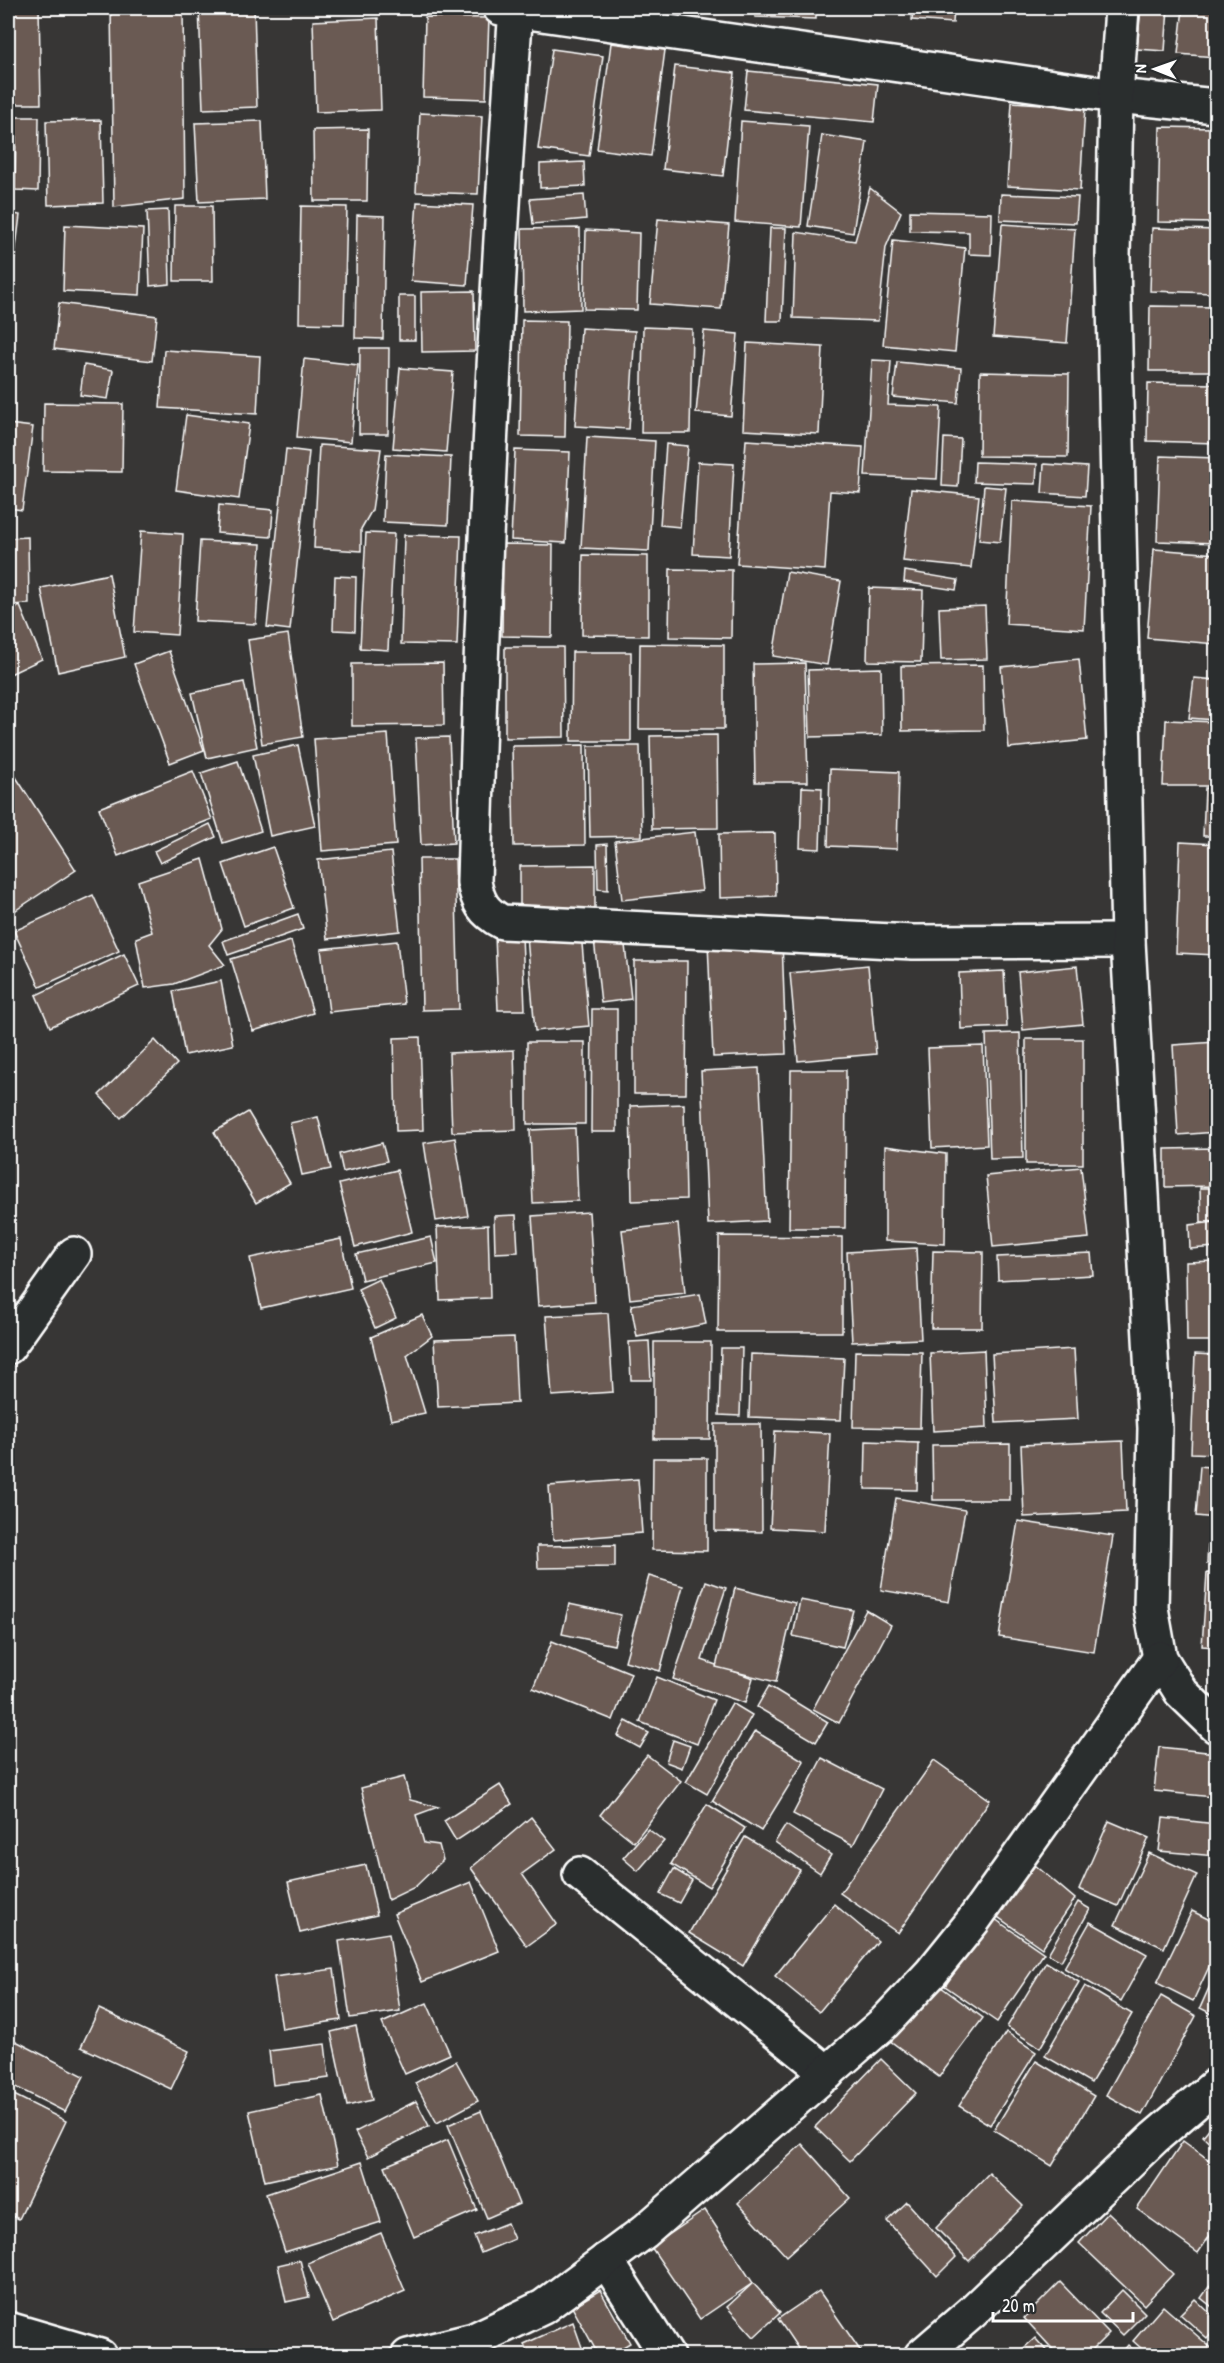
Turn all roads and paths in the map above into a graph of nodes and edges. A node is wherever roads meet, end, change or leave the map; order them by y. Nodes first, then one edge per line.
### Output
1 (510, 8) edge
2 (1122, 8) edge
3 (1116, 96) junction
4 (1216, 106) edge
5 (1128, 941) junction
6 (74, 1254) dead end
7 (8, 1347) edge
8 (1160, 1658) junction
9 (1216, 1726) edge
10 (580, 1874) dead end
11 (828, 2073) junction
12 (1216, 2085) edge
13 (606, 2259) junction
14 (8, 2330) edge
15 (100, 2355) edge
16 (408, 2355) edge
17 (667, 2355) edge
18 (921, 2355) edge

1 - 3 street
1 - 5 street
2 - 3 street
3 - 4 street
3 - 5 street
5 - 8 street
6 - 7 street
8 - 9 street
8 - 11 street
10 - 11 street
11 - 13 street
12 - 18 street
13 - 16 street
13 - 17 street
14 - 15 street

